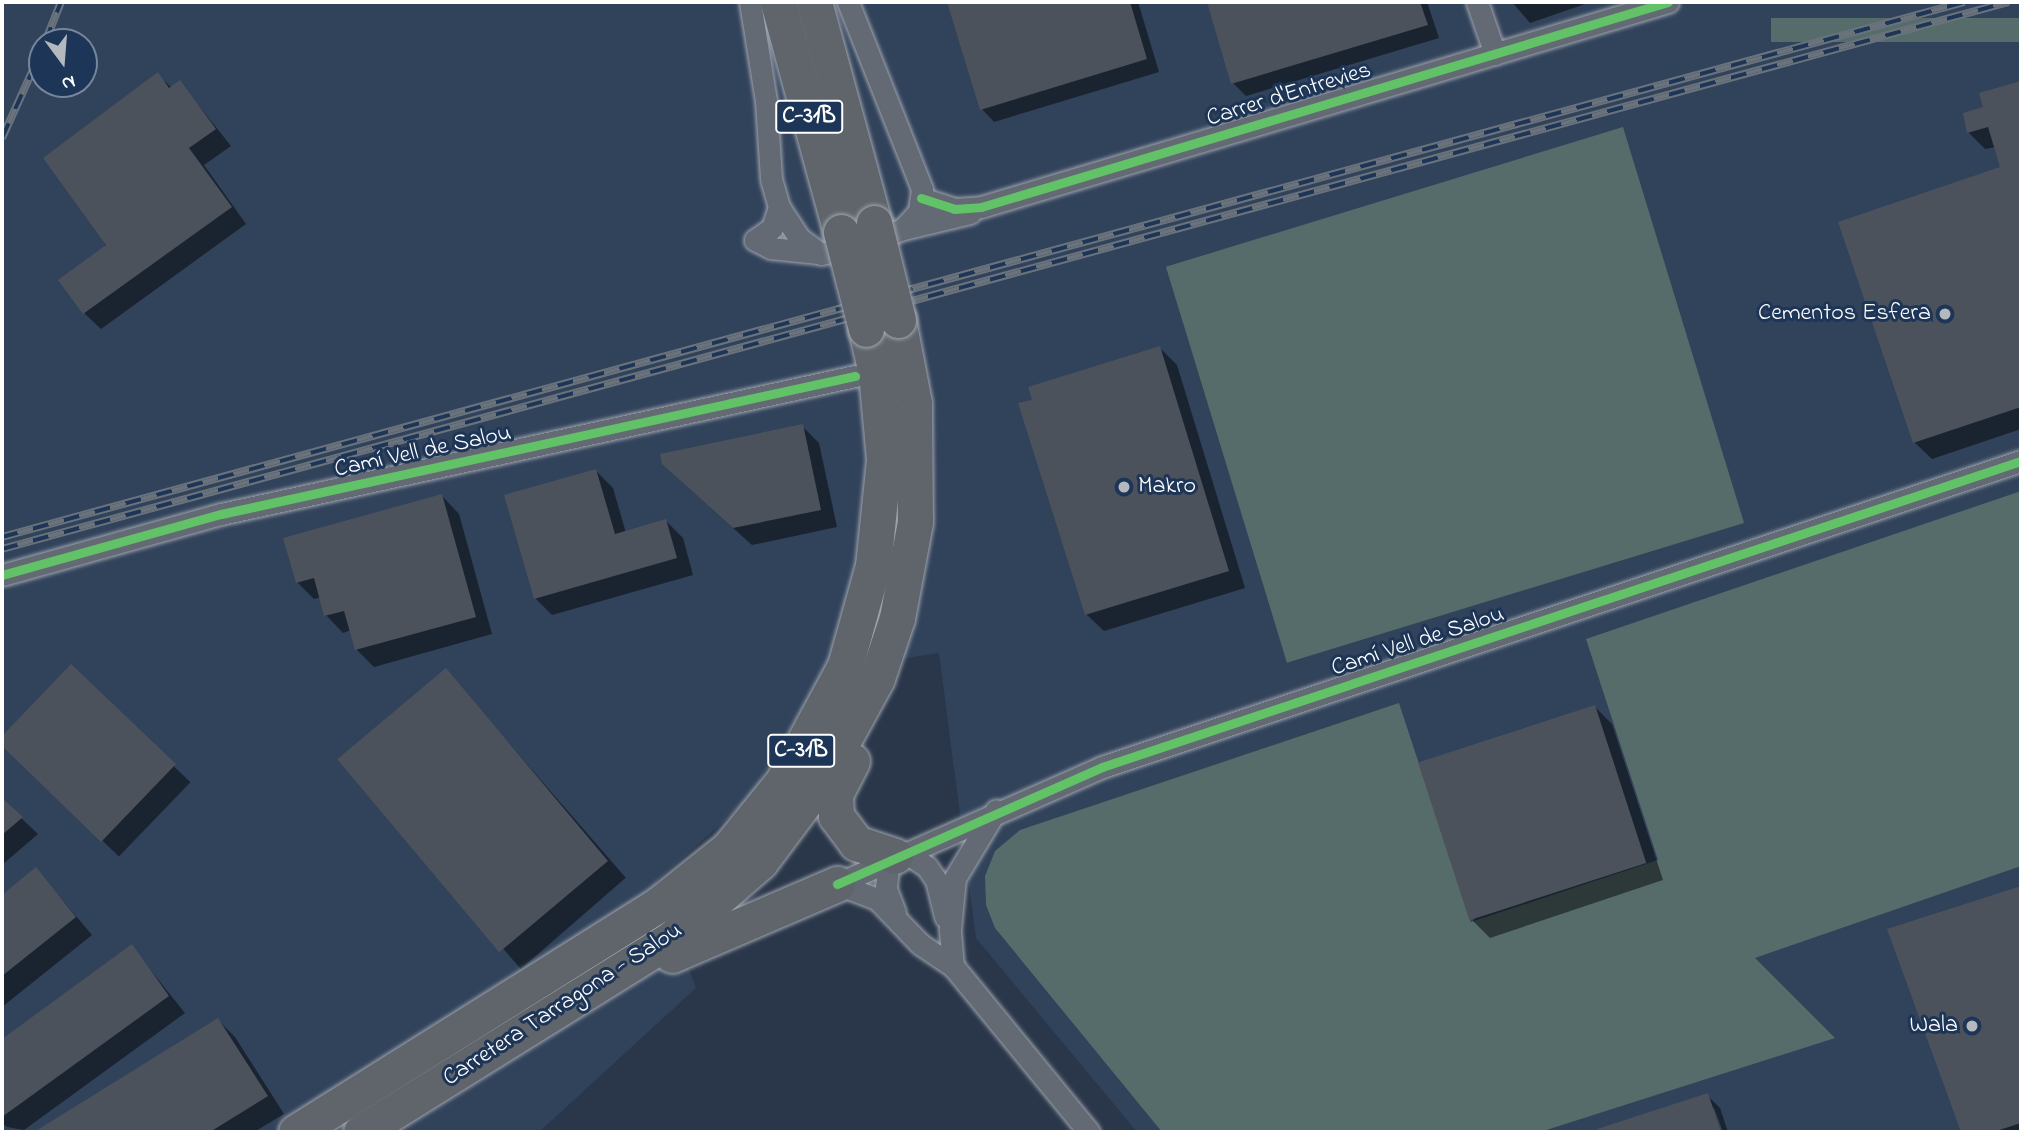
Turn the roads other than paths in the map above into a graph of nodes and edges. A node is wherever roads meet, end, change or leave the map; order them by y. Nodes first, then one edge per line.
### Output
1 (750, 2) edge
2 (765, 2) edge
3 (778, 2) edge
4 (814, 2) edge
5 (825, 2) edge
6 (848, 2) edge
7 (1477, 2) edge
8 (1668, 2) edge
9 (1494, 54) junction
10 (796, 70) junction
11 (838, 92) junction
12 (921, 198) junction
13 (779, 207) junction
14 (981, 207) junction
15 (860, 235) junction
16 (873, 346) junction
17 (2021, 461) edge
18 (2, 575) edge
19 (877, 678) junction
20 (996, 810) junction
21 (896, 856) junction
22 (837, 884) junction
23 (897, 918) junction
24 (950, 929) junction
25 (953, 966) junction
26 (586, 994) junction
27 (296, 1132) edge
28 (361, 1132) edge
29 (1089, 1132) edge

1 - 13 street, C-31B
2 - 10 highway
3 - 10 highway, Carretera Tarragona - Salou / C-31B
4 - 11 highway, Carretera Tarragona - Salou / C-31B
5 - 11 highway
6 - 12 street
7 - 9 street
8 - 9 street, Carrer d'Entrevies
9 - 14 street, Carrer d'Entrevies
10 - 15 highway, Carretera Tarragona - Salou / C-31B
11 - 15 highway, Carretera Tarragona - Salou / C-31B
12 - 14 street, Carrer d'Entrevies
12 - 15 street
13 - 15 street, C-31B
13 - 15 street, Carrer d'Entrevies
14 - 15 street, Carrer d'Entrevies
15 - 16 highway, Carretera Tarragona - Salou / C-31B, bridge
16 - 18 street, Camí Vell de Salou
16 - 19 highway, Carretera Tarragona - Salou / C-31B
16 - 27 highway, Carretera Tarragona - Salou / C-31B
17 - 20 street, Camí Vell de Salou
19 - 21 highway
19 - 26 highway, Carretera Tarragona - Salou / C-31B
20 - 21 street, Camí Vell de Salou
20 - 24 street
21 - 22 street, Camí Vell de Salou
21 - 23 street
21 - 24 street
22 - 23 street
22 - 26 highway
23 - 25 street
24 - 25 street
25 - 29 street
26 - 28 highway, Carretera Tarragona - Salou / C-31B

